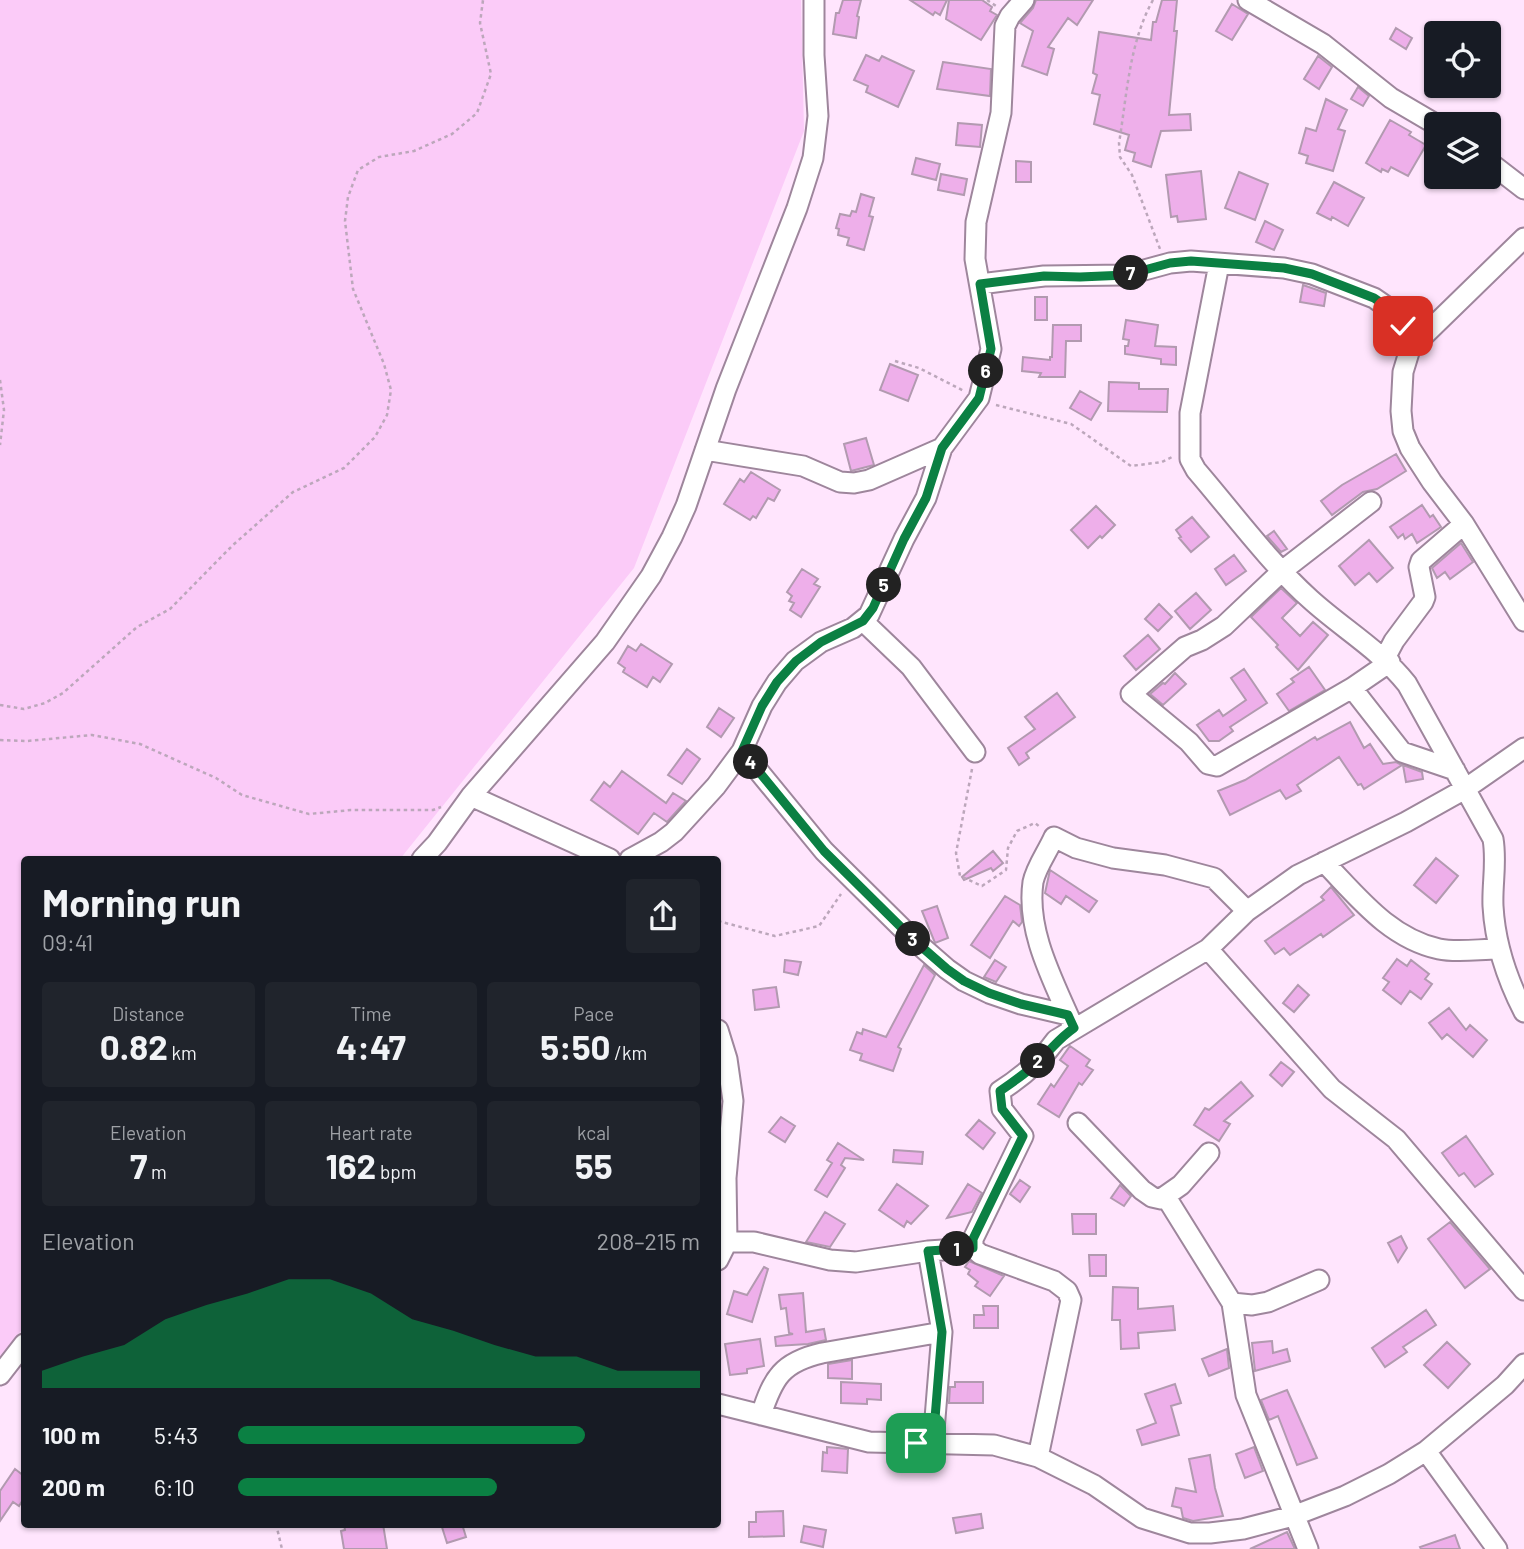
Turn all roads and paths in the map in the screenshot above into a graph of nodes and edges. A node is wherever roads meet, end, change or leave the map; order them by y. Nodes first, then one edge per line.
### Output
1 (483, 0) edge
2 (814, 0) edge
3 (1024, 0) edge
4 (1153, 0) edge
5 (1248, 0) edge
6 (1424, 117) edge
7 (1501, 171) edge
8 (1524, 188) edge
9 (1524, 239) edge
10 (1170, 263) junction
11 (1219, 264) junction
12 (980, 284) junction
13 (1410, 349) junction
14 (895, 361) dead end
15 (0, 380) edge
16 (979, 398) junction
17 (0, 445) edge
18 (942, 448) junction
19 (1190, 448) junction
20 (705, 450) junction
21 (1371, 502) dead end
22 (1464, 524) junction
23 (1282, 571) junction
24 (863, 621) junction
25 (1524, 621) edge
26 (1387, 660) junction
27 (1352, 688) junction
28 (0, 705) edge
29 (0, 740) edge
30 (1524, 748) edge
31 (742, 751) junction
32 (975, 751) joint
33 (1455, 770) junction
34 (1465, 789) junction
35 (471, 796) junction
36 (1054, 837) junction
37 (425, 856) edge
38 (603, 856) edge
39 (635, 856) edge
40 (1324, 862) junction
41 (850, 877) junction
42 (1247, 911) junction
43 (721, 922) edge
44 (1208, 949) junction
45 (1498, 949) junction
46 (1524, 1012) edge
47 (1071, 1021) junction
48 (721, 1040) edge
49 (1078, 1123) dead end
50 (1209, 1153) dead end
51 (1167, 1197) junction
52 (727, 1242) junction
53 (973, 1248) junction
54 (928, 1251) junction
55 (721, 1254) edge
56 (1320, 1280) dead end
57 (1524, 1290) edge
58 (1232, 1303) junction
59 (942, 1332) junction
60 (21, 1351) edge
61 (1524, 1364) edge
62 (0, 1375) edge
63 (721, 1405) edge
64 (761, 1415) junction
65 (933, 1443) junction
66 (1426, 1451) junction
67 (1038, 1457) junction
68 (1293, 1516) junction
69 (277, 1528) edge
70 (1189, 1541) edge
71 (282, 1549) edge
72 (1308, 1549) edge
73 (1497, 1549) edge

1 - 28 path
2 - 20 street
3 - 12 street
4 - 10 path
5 - 6 street
7 - 8 street
9 - 13 street
10 - 11 street
10 - 12 street
11 - 13 street
11 - 19 street
12 - 16 street
13 - 22 street
14 - 16 path
15 - 17 path
16 - 18 street
16 - 19 path
18 - 20 street
18 - 24 street
19 - 23 street
20 - 35 street
21 - 23 street
22 - 25 street
22 - 26 street
23 - 26 street
23 - 27 street
24 - 31 street
24 - 32 street
26 - 27 street
26 - 33 street
27 - 33 street
29 - 35 path
30 - 34 street
31 - 39 street
31 - 41 street
32 - 36 path
33 - 34 street
34 - 40 street
34 - 45 street
35 - 37 street
35 - 38 street
36 - 42 street
36 - 47 street
40 - 42 street
40 - 45 street
41 - 43 path
41 - 47 street
42 - 44 street
44 - 47 street
44 - 57 street
45 - 46 street
47 - 53 street
48 - 52 street
49 - 51 street
50 - 51 street
51 - 58 street
52 - 54 street
52 - 55 street
53 - 54 street
53 - 67 street
54 - 59 street
56 - 58 street
58 - 68 street
59 - 64 street
59 - 65 street
60 - 62 street
61 - 66 street
63 - 64 street
64 - 65 street
65 - 67 street
66 - 68 street
66 - 73 street
67 - 70 street
68 - 70 street
68 - 72 street
69 - 71 path

